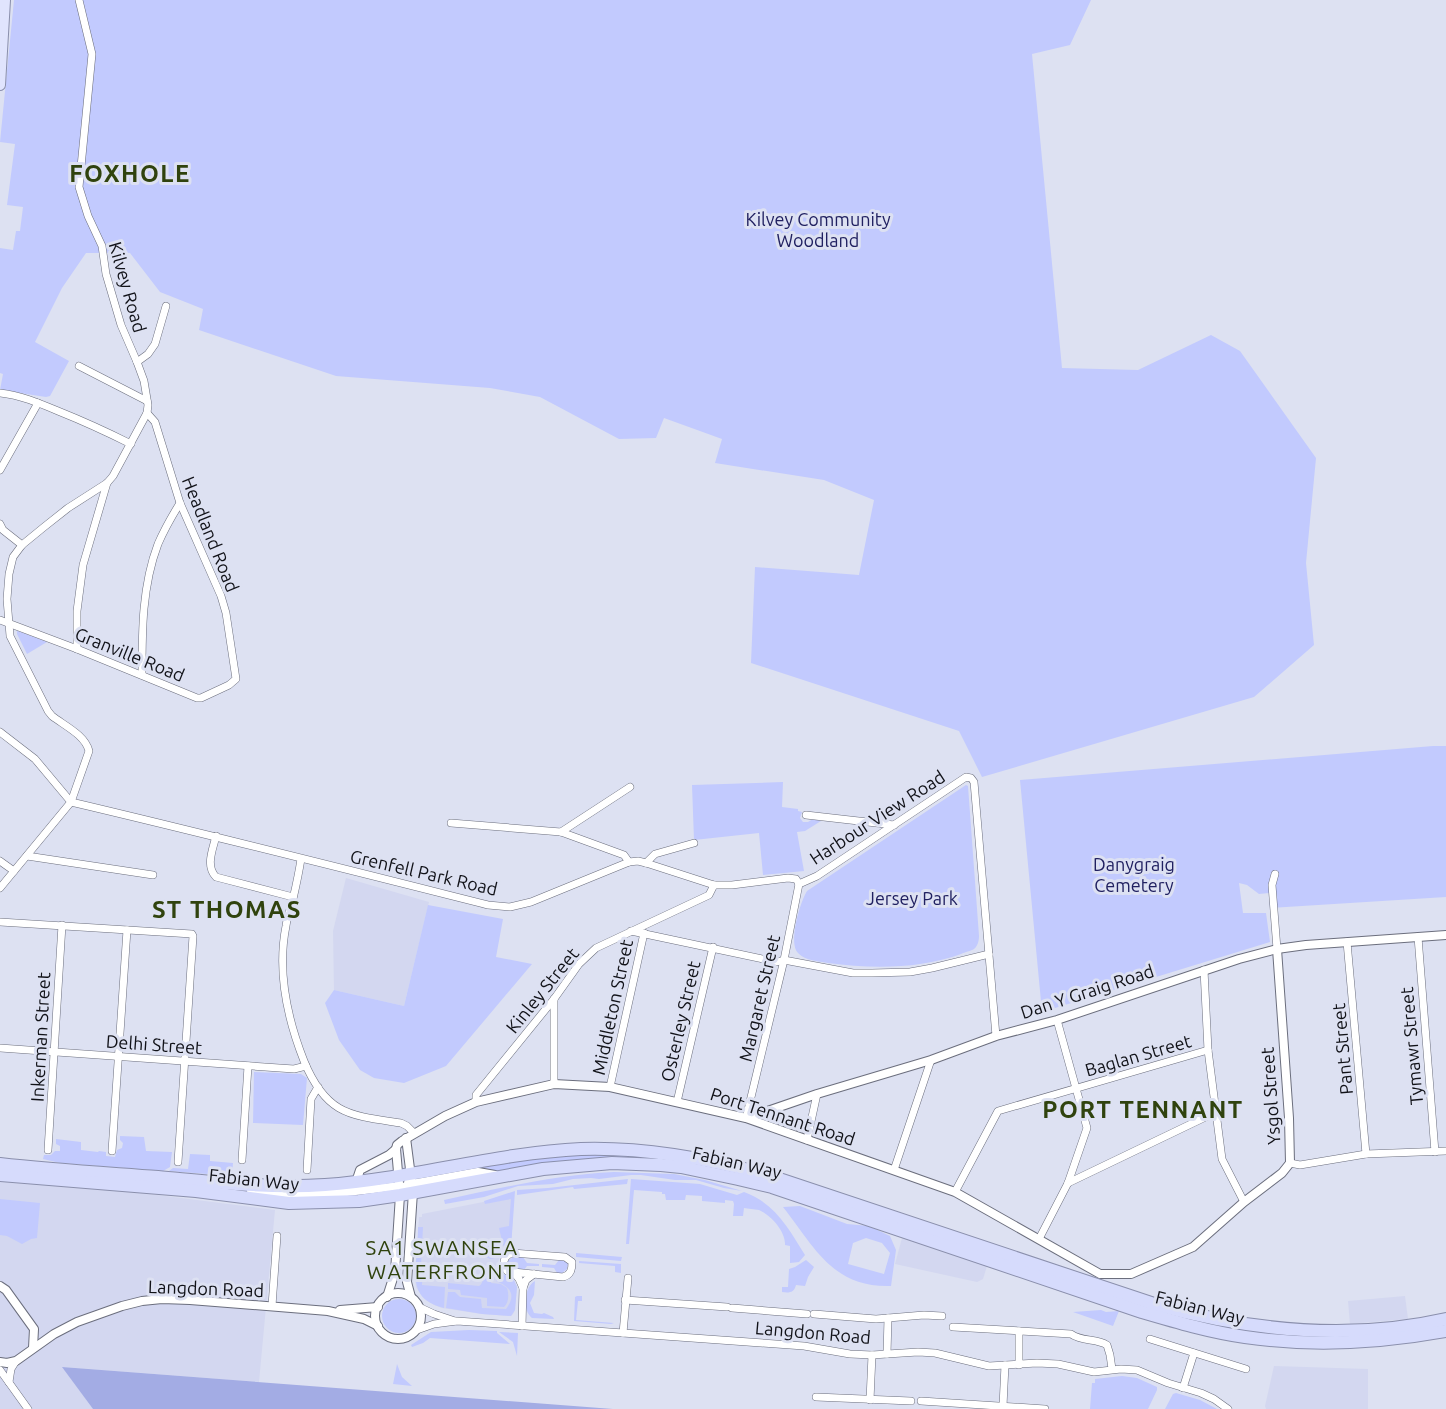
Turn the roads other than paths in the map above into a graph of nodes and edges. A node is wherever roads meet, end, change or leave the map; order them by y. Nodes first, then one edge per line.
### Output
1 (5, 0) edge
2 (79, 0) edge
3 (0, 85) edge
4 (166, 306) dead end
5 (137, 362) junction
6 (79, 366) dead end
7 (0, 393) edge
8 (38, 403) junction
9 (148, 407) junction
10 (131, 444) junction
11 (0, 470) edge
12 (107, 483) junction
13 (180, 503) junction
14 (0, 524) edge
15 (22, 545) junction
16 (0, 620) edge
17 (9, 624) junction
18 (77, 649) junction
19 (142, 675) junction
20 (236, 679) joint
21 (0, 732) edge
22 (630, 787) dead end
23 (71, 802) junction
24 (806, 815) dead end
25 (451, 824) dead end
26 (894, 825) junction
27 (561, 832) junction
28 (216, 836) junction
29 (694, 843) dead end
30 (27, 856) junction
31 (301, 859) junction
32 (0, 861) edge
33 (629, 862) junction
34 (646, 863) junction
35 (14, 871) junction
36 (1275, 874) dead end
37 (153, 875) dead end
38 (799, 884) junction
39 (714, 885) junction
40 (0, 888) edge
41 (293, 897) junction
42 (0, 922) edge
43 (62, 926) junction
44 (127, 930) junction
45 (631, 931) junction
46 (644, 933) junction
47 (1446, 935) edge
48 (1418, 937) junction
49 (1347, 942) junction
50 (712, 947) junction
51 (1276, 949) junction
52 (989, 954) junction
53 (784, 960) junction
54 (1204, 970) junction
55 (554, 999) junction
56 (1057, 1020) junction
57 (996, 1035) junction
58 (0, 1048) edge
59 (1208, 1050) junction
60 (54, 1052) junction
61 (118, 1057) junction
62 (931, 1060) junction
63 (184, 1062) junction
64 (248, 1066) junction
65 (306, 1066) junction
66 (554, 1084) junction
67 (318, 1087) junction
68 (610, 1087) junction
69 (1077, 1088) junction
70 (817, 1094) junction
71 (476, 1102) junction
72 (677, 1102) junction
73 (1216, 1112) junction
74 (746, 1118) junction
75 (410, 1136) junction
76 (807, 1140) junction
77 (396, 1149) junction
78 (48, 1150) dead end
79 (112, 1151) dead end
80 (1446, 1151) edge
81 (1435, 1152) junction
82 (1366, 1154) junction
83 (242, 1160) dead end
84 (178, 1162) dead end
85 (1290, 1162) junction
86 (0, 1164) edge
87 (307, 1170) dead end
88 (894, 1170) junction
89 (0, 1175) edge
90 (356, 1182) junction
91 (223, 1183) junction
92 (1068, 1183) junction
93 (405, 1184) junction
94 (955, 1192) junction
95 (1244, 1202) junction
96 (277, 1236) dead end
97 (1039, 1239) junction
98 (513, 1272) junction
99 (534, 1274) junction
100 (1100, 1274) joint
101 (628, 1278) dead end
102 (0, 1286) edge
103 (523, 1288) junction
104 (387, 1297) junction
105 (411, 1297) junction
106 (625, 1300) junction
107 (272, 1306) junction
108 (378, 1307) junction
109 (419, 1307) junction
110 (328, 1311) junction
111 (942, 1316) dead end
112 (888, 1318) junction
113 (1446, 1318) edge
114 (457, 1322) junction
115 (378, 1326) junction
116 (522, 1326) junction
117 (953, 1327) dead end
118 (34, 1329) junction
119 (417, 1330) junction
120 (1019, 1331) junction
121 (1446, 1331) edge
122 (623, 1333) junction
123 (54, 1334) junction
124 (1150, 1339) dead end
125 (33, 1348) junction
126 (1194, 1353) junction
127 (887, 1354) junction
128 (872, 1355) junction
129 (15, 1361) junction
130 (0, 1362) edge
131 (1005, 1365) junction
132 (1019, 1365) junction
133 (1112, 1369) junction
134 (1246, 1369) dead end
135 (0, 1370) edge
136 (9, 1382) junction
137 (1184, 1388) junction
138 (816, 1397) dead end
139 (870, 1400) junction
140 (911, 1401) dead end
141 (921, 1401) dead end
142 (1003, 1406) junction
143 (28, 1409) edge
144 (1045, 1409) edge
145 (1228, 1409) edge

1 - 3 main road
2 - 5 street, Kilvey Road
4 - 5 street
5 - 9 street, Kilvey Road
6 - 9 street
7 - 8 street
8 - 10 street
8 - 11 street
9 - 10 street
9 - 13 street, Headland Road
10 - 12 street
12 - 15 street
12 - 18 street
13 - 19 street
13 - 20 street, Headland Road
14 - 15 street
15 - 17 street
16 - 17 street, Granville Road
17 - 18 street, Granville Road
17 - 23 street
18 - 19 street, Granville Road
19 - 20 street, Granville Road
21 - 23 street
22 - 27 street
23 - 28 street, Grenfell Park Road
23 - 30 street
24 - 26 street
25 - 27 street
26 - 38 street, Harbour View Road
26 - 52 street, Harbour View Road
27 - 33 street
28 - 31 street, Grenfell Park Road
28 - 41 street
29 - 34 street
30 - 35 street
30 - 37 street
31 - 33 street, Grenfell Park Road
31 - 41 street
32 - 35 street
33 - 34 street, Grenfell Park Road
34 - 39 street, Grenfell Park Road
35 - 40 street
36 - 51 street, Ysgol Street
38 - 39 street, Grenfell Park Road
38 - 53 street, Margaret Street
39 - 45 street, Kinley Street
41 - 65 street
42 - 43 street
43 - 44 street
43 - 60 street, Inkerman Street
44 - 61 street
44 - 63 street
45 - 46 street
45 - 55 street, Kinley Street
46 - 50 street
46 - 68 street, Middleton Street
47 - 48 street, Dan Y Graig Road
48 - 49 street, Dan Y Graig Road
48 - 81 street, Tymawr Street
49 - 51 street, Dan Y Graig Road
49 - 82 street, Pant Street
50 - 53 street
50 - 72 street, Osterley Street
51 - 54 street, Dan Y Graig Road
51 - 85 street, Ysgol Street
52 - 53 street
52 - 57 street
53 - 74 street, Margaret Street
54 - 56 street, Dan Y Graig Road
54 - 59 street
55 - 66 street
55 - 71 street, Kinley Street
56 - 57 street, Dan Y Graig Road
56 - 69 street
57 - 62 street, Dan Y Graig Road
58 - 60 street, Delhi Street
59 - 69 street, Baglan Street
59 - 73 street
60 - 61 street, Delhi Street
60 - 78 street, Inkerman Street
61 - 63 street, Delhi Street
61 - 79 street
62 - 70 street, Dan Y Graig Road
62 - 88 street
63 - 64 street, Delhi Street
63 - 84 street
64 - 65 street, Delhi Street
64 - 83 street
65 - 67 street
66 - 68 street, Port Tennant Road
66 - 71 street, Port Tennant Road
67 - 75 street
67 - 87 street
68 - 72 street, Port Tennant Road
69 - 92 street
69 - 94 street, Baglan Street
70 - 74 street, Dan Y Graig Road
70 - 76 street
71 - 75 street, Port Tennant Road
72 - 74 street, Port Tennant Road
73 - 92 street
73 - 95 street
74 - 76 street, Port Tennant Road
75 - 77 street, Port Tennant Road
75 - 93 street
76 - 88 street, Port Tennant Road
77 - 90 street, Port Tennant Road
77 - 93 street
80 - 81 street
81 - 82 street
82 - 85 street
85 - 95 street, Ysgol Street
86 - 91 highway, Fabian Way
88 - 94 street, Port Tennant Road
89 - 93 highway, Fabian Way
90 - 91 highway, Fabian Way
90 - 93 highway, Fabian Way
91 - 93 street
92 - 97 street
93 - 104 street
93 - 105 street
93 - 113 highway, Fabian Way
93 - 121 highway, Fabian Way
94 - 97 street, Port Tennant Road
95 - 100 street, Ysgol Street
96 - 107 street
97 - 100 street, Port Tennant Road
98 - 99 street
98 - 99 street
98 - 103 street
99 - 103 street
101 - 106 street
102 - 118 street
103 - 116 street
104 - 105 street
104 - 108 street
105 - 109 street
106 - 112 street
106 - 122 street
107 - 110 street, Langdon Road
107 - 123 street, Langdon Road
108 - 110 street, Langdon Road
108 - 115 street
109 - 114 street, Langdon Road
109 - 119 street
110 - 115 street, Langdon Road
111 - 112 street
112 - 127 street
114 - 116 street, Langdon Road
114 - 119 street, Langdon Road
115 - 119 street
116 - 122 street, Langdon Road
117 - 120 street
118 - 123 street
118 - 125 street
120 - 132 street
120 - 133 street
122 - 128 street, Langdon Road
123 - 125 street, Langdon Road
124 - 126 street
125 - 129 street, Langdon Road
126 - 134 street
126 - 137 street
127 - 128 street, Langdon Road
127 - 131 street, Langdon Road
128 - 139 street
129 - 130 street
129 - 136 street
131 - 132 street, Langdon Road
131 - 142 street
132 - 133 street, Langdon Road
133 - 137 street, Langdon Road
135 - 136 street
136 - 143 street
137 - 145 street, Langdon Road
138 - 139 street
139 - 140 street
141 - 142 street
142 - 144 street

